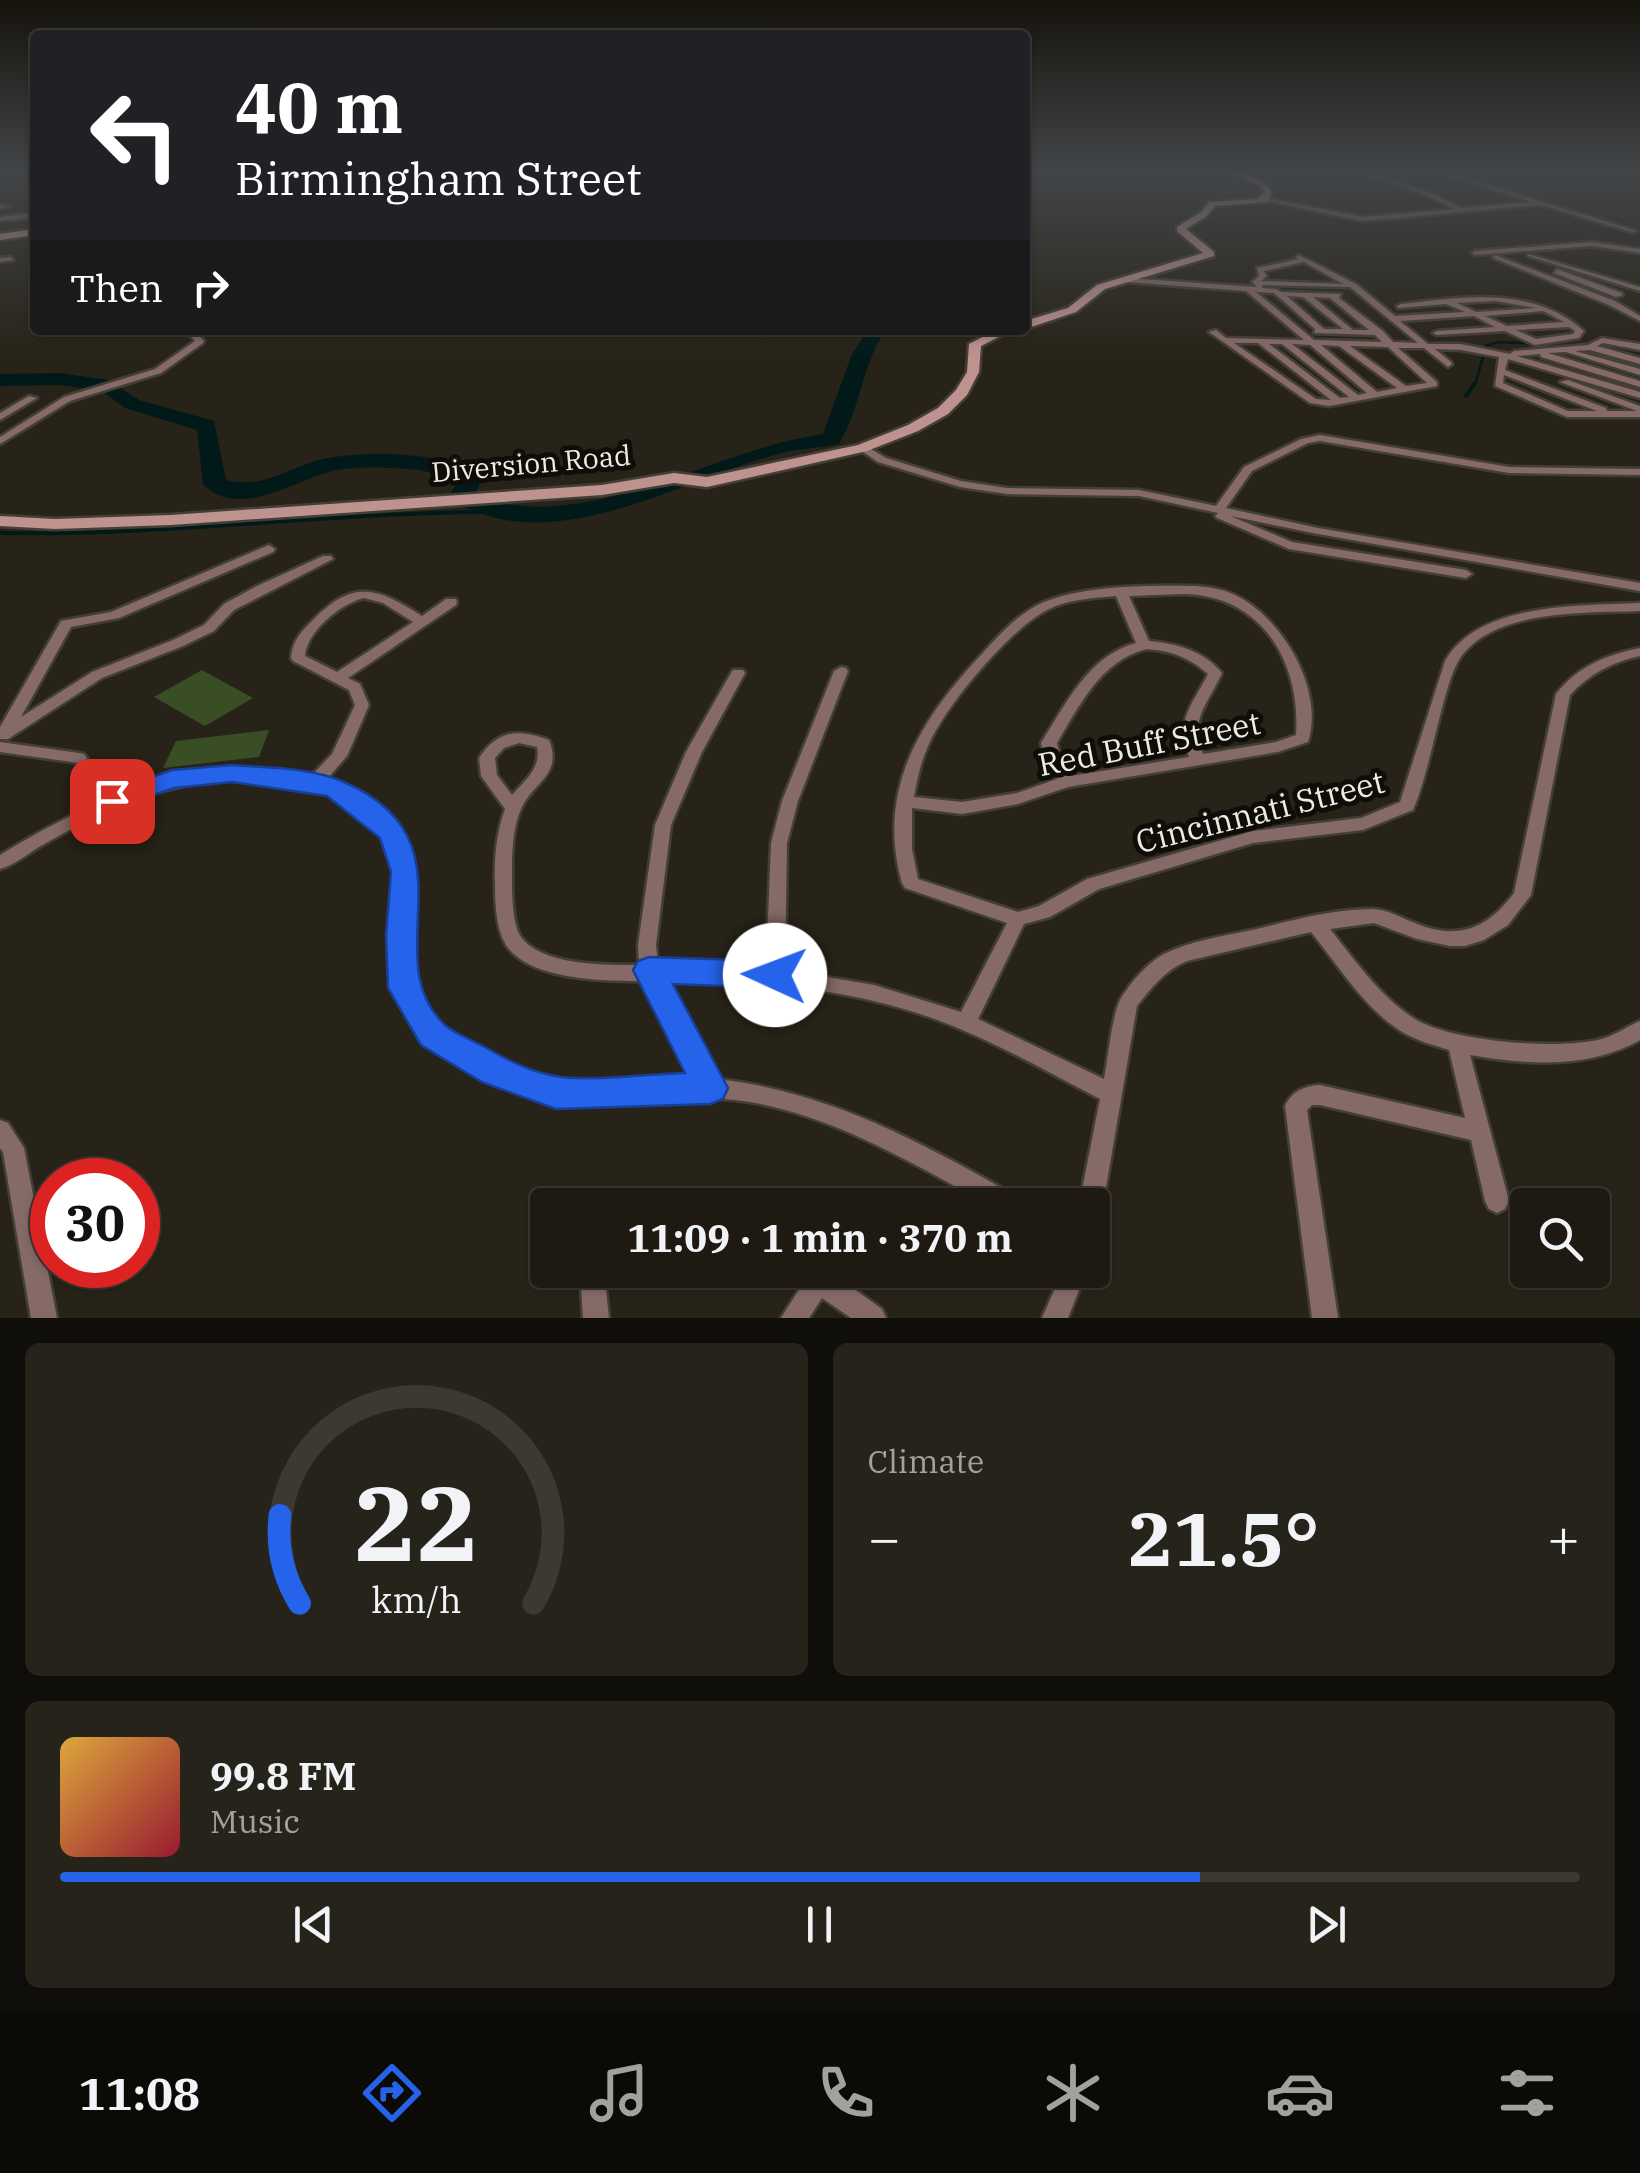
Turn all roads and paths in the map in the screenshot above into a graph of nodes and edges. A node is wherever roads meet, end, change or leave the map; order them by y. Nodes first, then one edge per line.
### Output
1 (1187, 235) edge
2 (1502, 251) junction
3 (1640, 251) edge
4 (1475, 252) dead end
5 (1517, 256) junction
6 (0, 260) edge
7 (11, 260) dead end
8 (1282, 265) junction
9 (1126, 280) junction
10 (1316, 284) junction
11 (1252, 286) junction
12 (1352, 286) junction
13 (1640, 289) edge
14 (1279, 294) junction
15 (1305, 295) junction
16 (1620, 295) junction
17 (1332, 296) junction
18 (1597, 296) junction
19 (1364, 297) junction
20 (1640, 298) edge
21 (1449, 302) junction
22 (1400, 306) dead end
23 (1544, 310) junction
24 (1476, 315) junction
25 (1392, 319) junction
26 (1640, 319) edge
27 (1030, 323) edge
28 (1572, 324) junction
29 (1505, 328) junction
30 (1295, 330) junction
31 (1322, 331) junction
32 (1350, 331) junction
33 (1213, 332) dead end
34 (1438, 333) dead end
35 (195, 335) edge
36 (995, 335) edge
37 (1384, 338) junction
38 (1226, 340) junction
39 (1260, 342) junction
40 (1283, 342) junction
41 (1306, 342) junction
42 (1339, 342) junction
43 (1424, 345) junction
44 (1590, 347) junction
45 (1640, 349) edge
46 (1564, 350) junction
47 (1534, 352) junction
48 (1640, 361) edge
49 (1502, 362) junction
50 (1448, 364) dead end
51 (1640, 372) edge
52 (1640, 384) edge
53 (1403, 388) junction
54 (1375, 394) junction
55 (1640, 396) edge
56 (32, 398) dead end
57 (1356, 398) junction
58 (1338, 401) junction
59 (1640, 411) edge
60 (0, 417) edge
61 (0, 440) edge
62 (862, 448) junction
63 (1640, 472) edge
64 (1193, 504) junction
65 (1220, 509) junction
66 (0, 522) edge
67 (269, 549) dead end
68 (327, 558) dead end
69 (1466, 574) dead end
70 (1640, 587) edge
71 (1121, 593) junction
72 (452, 602) dead end
73 (1640, 607) edge
74 (423, 622) junction
75 (1143, 643) junction
76 (1640, 652) edge
77 (842, 671) dead end
78 (738, 673) dead end
79 (338, 678) junction
80 (1, 741) edge
81 (78, 758) dead end
82 (1198, 760) junction
83 (316, 782) junction
84 (1067, 782) junction
85 (905, 802) junction
86 (513, 808) dead end
87 (0, 863) edge
88 (1018, 919) junction
89 (1315, 924) junction
90 (649, 970) junction
91 (775, 975) junction
92 (966, 1023) junction
93 (1640, 1030) edge
94 (1457, 1042) junction
95 (710, 1088) junction
96 (1112, 1094) junction
97 (0, 1130) edge
98 (1476, 1131) junction
99 (980, 1188) edge
100 (1094, 1188) edge
101 (1497, 1201) dead end
102 (594, 1288) edge
103 (806, 1288) edge
104 (830, 1288) edge
105 (1067, 1288) edge
106 (44, 1318) edge
107 (596, 1318) edge
108 (794, 1318) edge
109 (873, 1318) edge
110 (1055, 1318) edge
111 (1325, 1318) edge

1 - 9 street
2 - 3 street
2 - 4 street
2 - 5 street
5 - 13 street
5 - 16 street
5 - 18 street
6 - 7 street
8 - 10 street
8 - 11 street
8 - 12 street
9 - 11 street
9 - 27 street
10 - 11 street
10 - 12 street
11 - 14 street
11 - 30 street
12 - 19 street
14 - 15 street
14 - 31 street
15 - 17 street
15 - 32 street
16 - 18 street
16 - 20 street
17 - 19 street
17 - 37 street
18 - 26 street
19 - 25 street
21 - 22 street
21 - 23 street
21 - 24 street
23 - 24 street
23 - 28 street
24 - 25 street
24 - 29 street
25 - 43 street
28 - 29 street
28 - 29 street
29 - 34 street
30 - 31 street
30 - 41 street
31 - 32 street
32 - 37 street
33 - 38 street
35 - 61 street
36 - 62 street, Diversion Road
37 - 42 street
37 - 43 street
37 - 53 street
38 - 39 street
38 - 58 street
39 - 40 street
39 - 58 street
40 - 41 street
40 - 57 street
41 - 42 street
41 - 54 street
42 - 53 street
43 - 49 street
43 - 50 street
44 - 45 street
44 - 46 street
44 - 48 street
46 - 47 street
46 - 51 street
47 - 49 street
47 - 52 street
49 - 55 street
49 - 59 street
49 - 59 street
53 - 54 street
54 - 57 street
56 - 60 street
57 - 58 street
62 - 64 street
62 - 66 street, Diversion Road
63 - 65 street
64 - 65 street
64 - 69 street
65 - 70 street
67 - 80 street
68 - 80 street
71 - 75 street
71 - 82 street, Red Buff Street
71 - 85 street
72 - 74 street
73 - 88 street, Cincinnati Street
74 - 79 street
74 - 79 street
75 - 82 street
75 - 84 street
76 - 89 street
77 - 91 street
78 - 90 street
79 - 83 street
80 - 81 street
82 - 84 street, Red Buff Street
83 - 87 street
83 - 95 street
84 - 85 street, Red Buff Street
85 - 88 street
86 - 90 street
88 - 92 street
89 - 94 street
89 - 96 street
90 - 91 street
90 - 95 street
91 - 92 street
92 - 96 street
93 - 94 street
94 - 98 street
95 - 99 street
96 - 100 street
97 - 106 street
98 - 101 street
98 - 111 street
102 - 107 street
103 - 108 street
104 - 109 street
105 - 110 street

